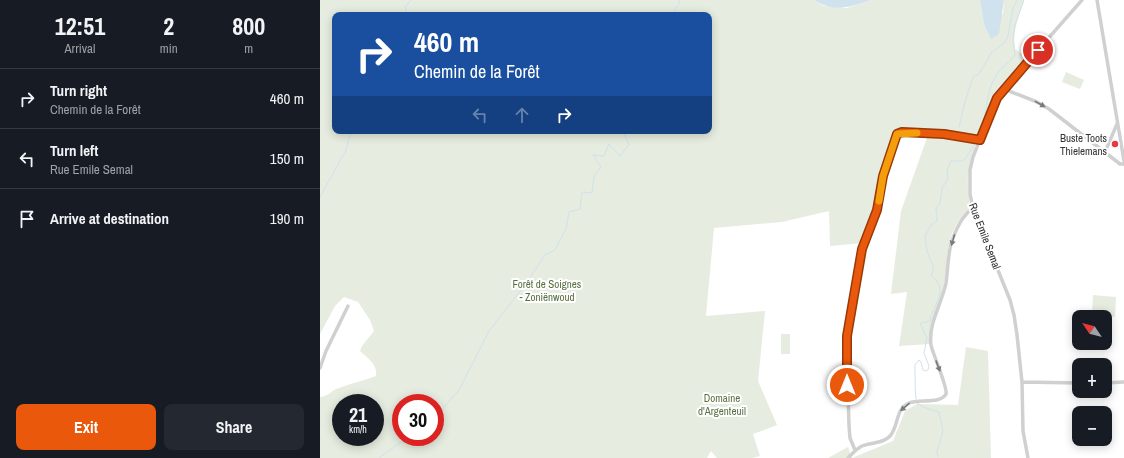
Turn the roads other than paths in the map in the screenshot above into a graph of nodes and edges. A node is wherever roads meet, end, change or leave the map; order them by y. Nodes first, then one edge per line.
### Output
1 (1082, 0) edge
2 (1097, 0) edge
3 (1004, 89) junction
4 (1117, 123) junction
5 (980, 140) junction
6 (1105, 152) junction
7 (1124, 163) edge
8 (973, 208) junction
9 (348, 306) dead end
10 (320, 368) edge
11 (1022, 382) junction
12 (1124, 382) edge
13 (1072, 383) edge
14 (1112, 383) edge
15 (855, 450) junction
16 (848, 458) edge
17 (1028, 458) edge

1 - 3 street, Rue Emile Semal
2 - 4 street
3 - 5 street, Rue Emile Semal
3 -> 6 street
4 - 6 street
4 - 7 street
5 - 8 street, Rue Emile Semal
5 - 15 street
6 - 7 street
8 - 11 street, Rue Emile Semal
8 -> 15 street
9 - 10 street
11 - 13 street
11 - 17 street, Rue Emile Semal
12 - 14 street
15 - 16 street

